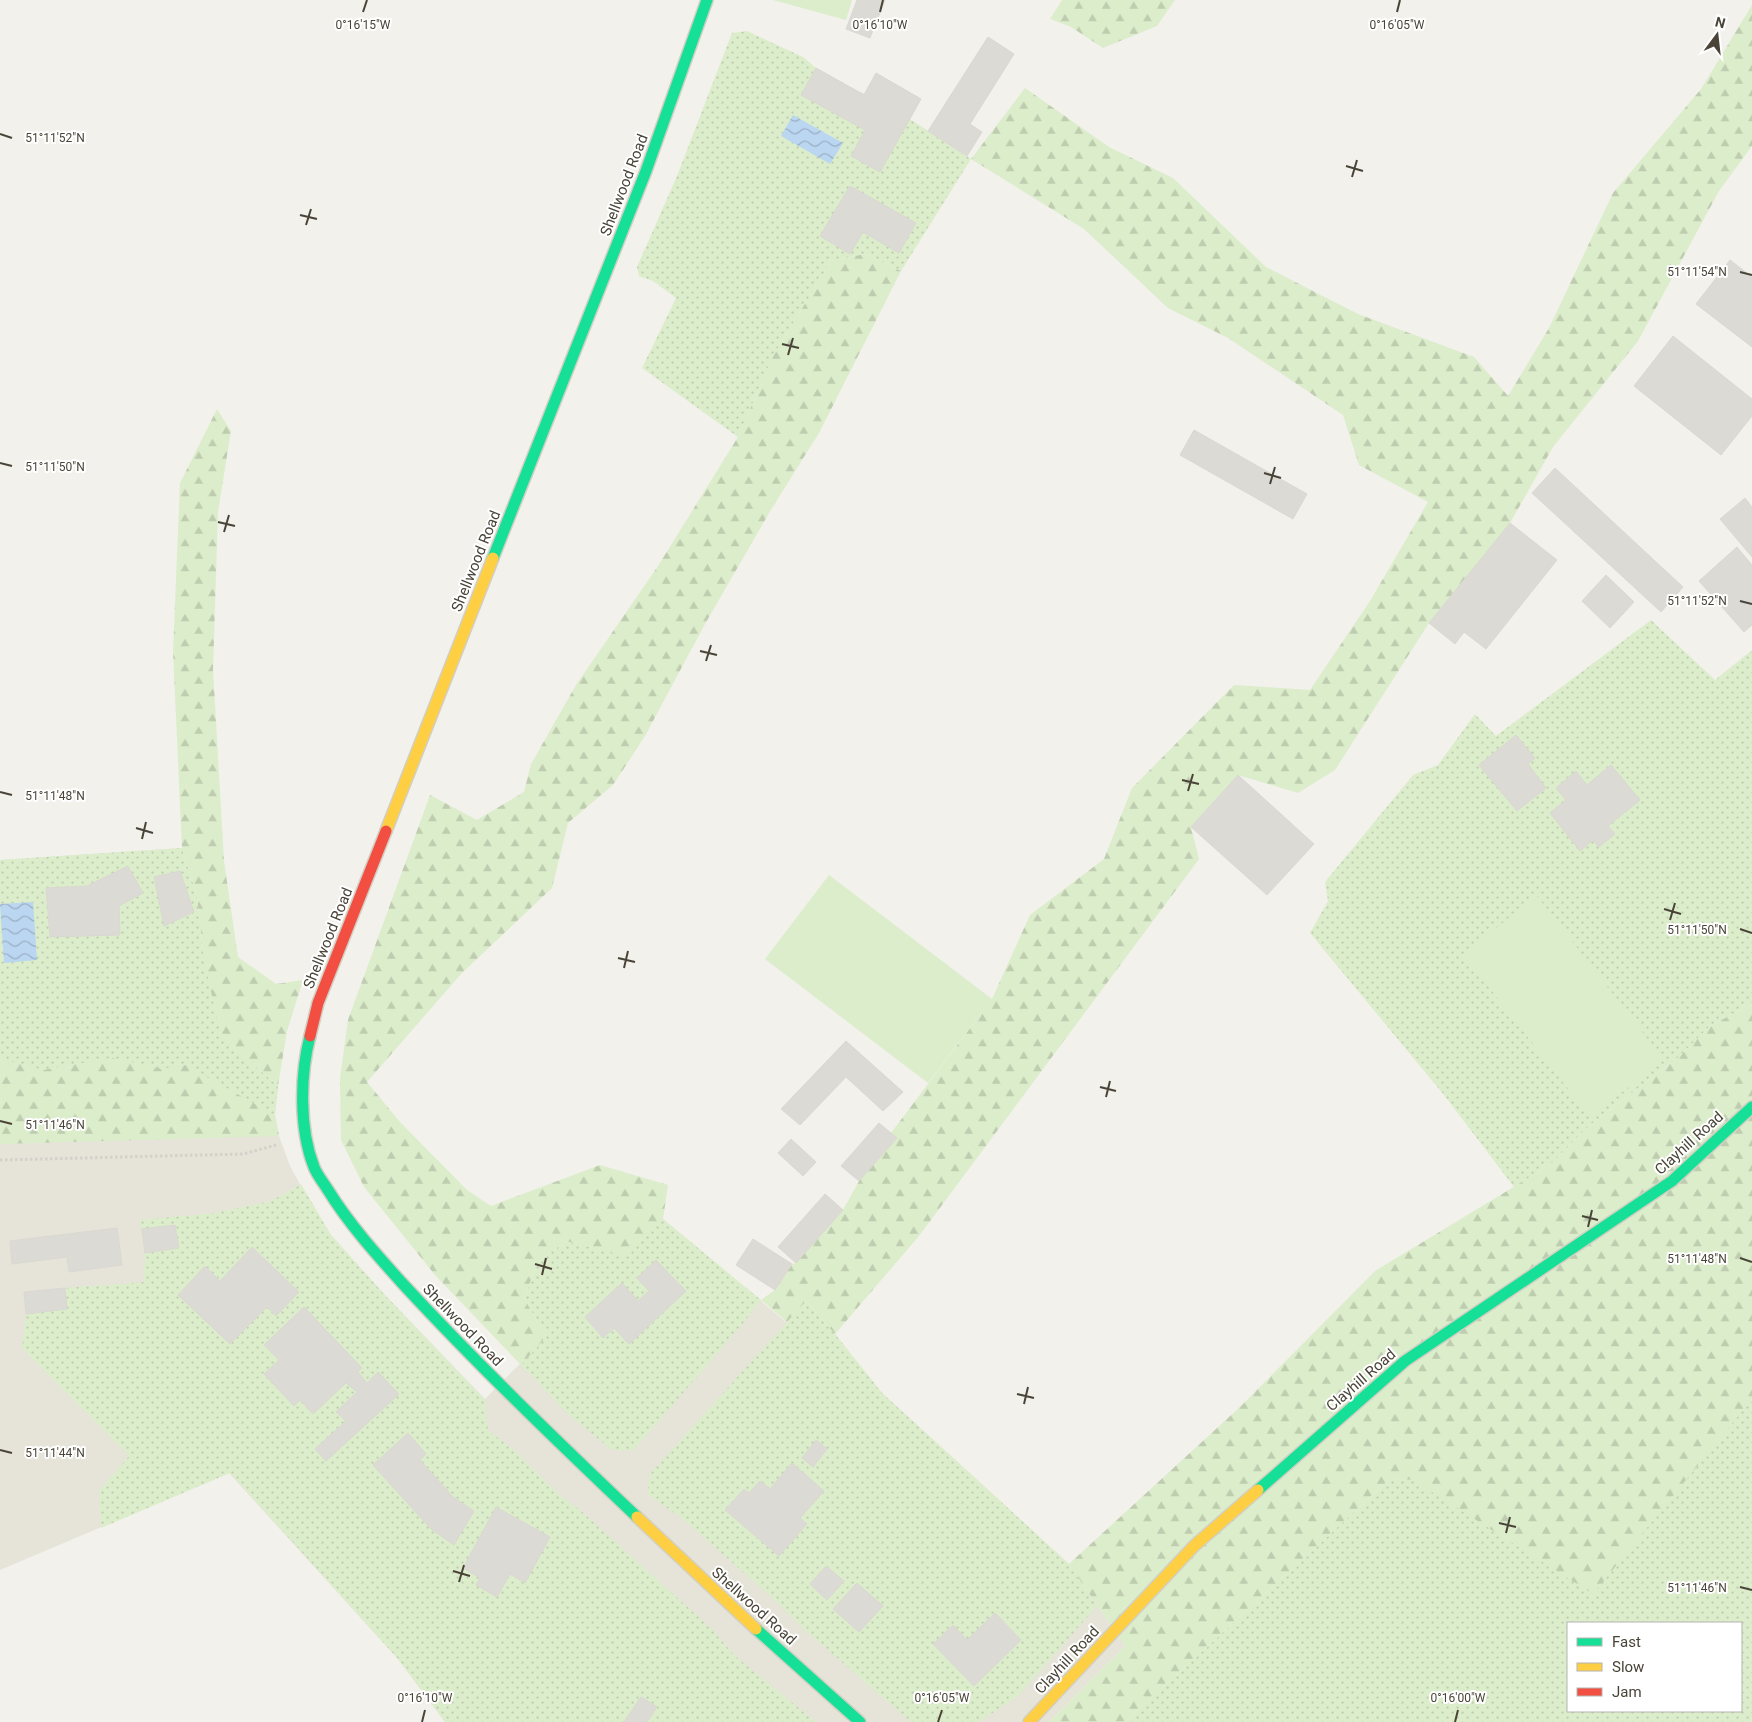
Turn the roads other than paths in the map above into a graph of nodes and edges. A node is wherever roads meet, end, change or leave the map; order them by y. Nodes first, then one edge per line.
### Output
1 (707, 0) edge
2 (1752, 1107) edge
3 (860, 1722) edge
4 (1028, 1722) edge

1 - 3 street, Shellwood Road
2 - 4 street, Clayhill Road

